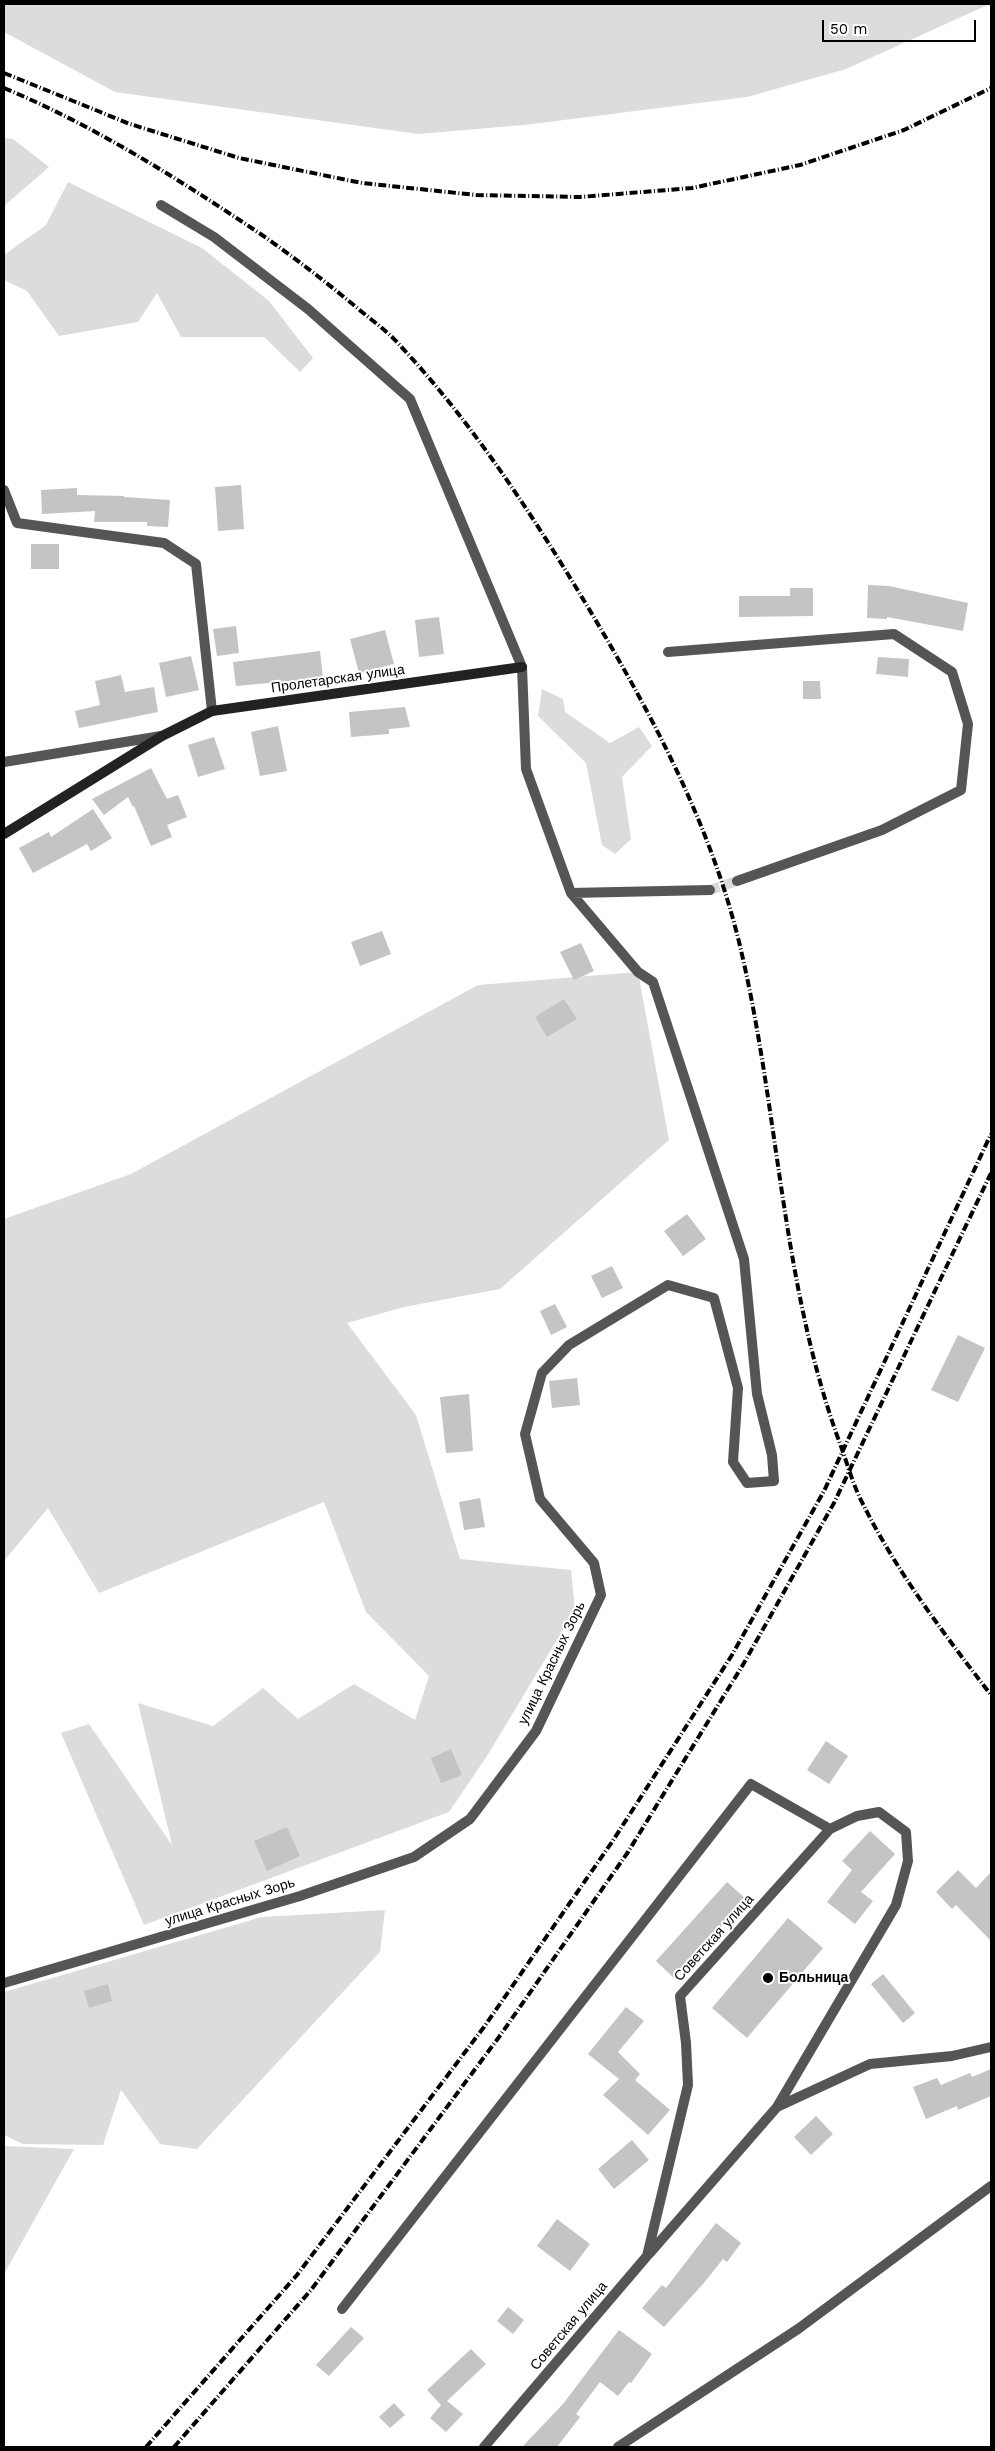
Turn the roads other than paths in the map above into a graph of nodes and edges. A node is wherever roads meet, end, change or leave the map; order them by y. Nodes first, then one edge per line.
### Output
1 (161, 205) dead end
2 (4, 490) edge
3 (668, 652) dead end
4 (522, 667) junction
5 (212, 711) junction
6 (162, 736) junction
7 (4, 762) edge
8 (4, 834) edge
9 (737, 881) tunnel mouth
10 (710, 890) tunnel mouth
11 (571, 893) junction
12 (830, 1829) junction
13 (4, 1983) edge
14 (991, 2047) edge
15 (778, 2107) junction
16 (991, 2186) edge
17 (647, 2256) junction
18 (342, 2309) dead end
19 (484, 2447) edge
20 (618, 2447) edge

1 - 4 street
2 - 5 street
3 - 9 street
4 - 5 street, Пролетарская улица
4 - 11 street
5 - 6 street, Пролетарская улица
6 - 7 street, Пролетарская улица
6 - 8 street, Пролетарская улица
10 - 11 street
11 - 13 street, улица Красных Зорь
12 - 15 street, Советская улица
12 - 17 street, Советская улица
12 - 18 street
14 - 15 street
15 - 17 street
16 - 20 street
17 - 19 street, Советская улица

